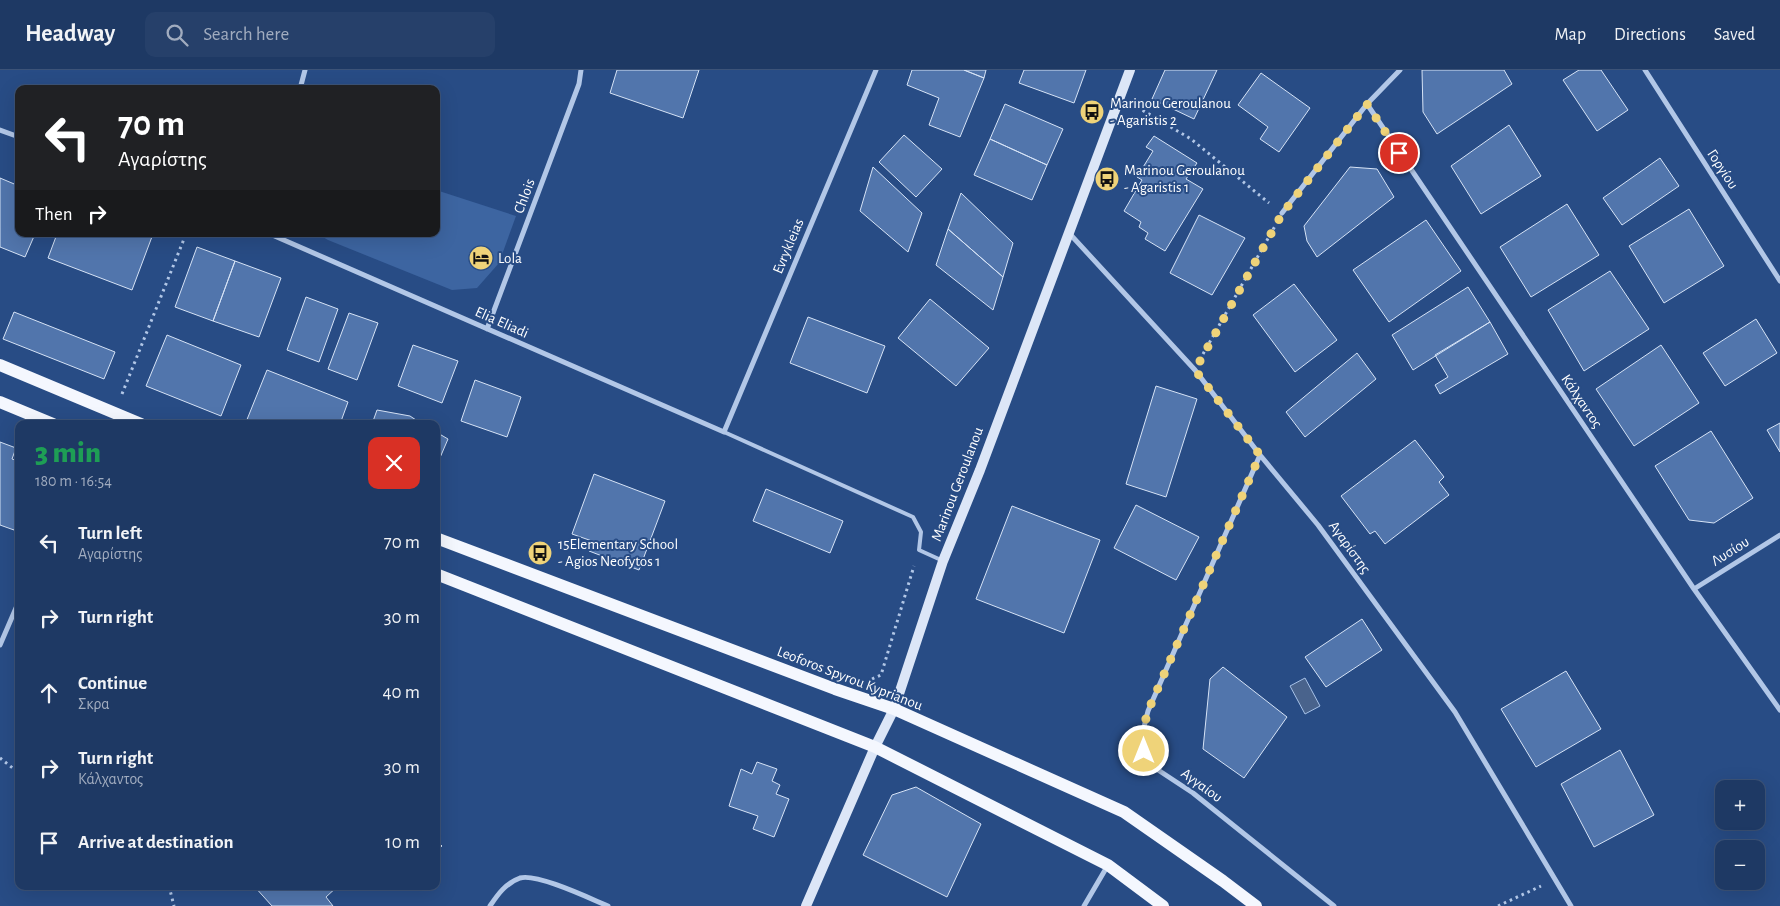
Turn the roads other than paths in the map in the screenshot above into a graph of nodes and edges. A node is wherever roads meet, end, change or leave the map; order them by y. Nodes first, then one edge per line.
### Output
1 (306, 70) edge
2 (581, 70) edge
3 (876, 70) edge
4 (1130, 70) edge
5 (1400, 70) edge
6 (1644, 70) edge
7 (301, 85) edge
8 (1367, 104) junction
9 (0, 130) edge
10 (15, 136) edge
11 (1282, 214) road end
12 (1068, 232) junction
13 (277, 237) edge
14 (1780, 281) edge
15 (487, 329) junction
16 (0, 365) edge
17 (0, 402) edge
18 (43, 420) edge
19 (132, 420) edge
20 (724, 432) junction
21 (1260, 455) junction
22 (1780, 535) edge
23 (440, 540) edge
24 (943, 561) junction
25 (440, 576) edge
26 (1694, 589) junction
27 (15, 611) edge
28 (0, 645) edge
29 (894, 709) junction
30 (1780, 710) edge
31 (875, 746) junction
32 (1108, 865) junction
33 (490, 906) edge
34 (608, 906) edge
35 (806, 906) edge
36 (1084, 906) edge
37 (1164, 906) edge
38 (1256, 906) edge
39 (1334, 906) edge
40 (1571, 906) edge

1 - 7 street
2 - 15 street, Chlois
3 - 20 street, Evrykleias
4 - 12 street, Marinou Geroulanou
5 - 8 street
6 - 14 street, Γοργίου
8 - 11 street
8 - 26 street, Κάλχαντος
9 - 10 street
12 - 21 street, Αγαρίστης
12 - 24 street, Marinou Geroulanou
13 - 15 street, Elia Eliadi
15 - 20 street, Elia Eliadi
16 - 19 main road
17 - 18 main road
20 - 24 lane
21 - 39 street, Αγγαίου
21 - 40 street, Αγαρίστης
22 - 26 street, Λυσίου
23 - 29 main road, Leoforos Spyrou Kyprianou
24 - 29 street, Marinou Geroulanou
25 - 31 main road
26 - 30 street, Κάλχαντος
27 - 28 street
29 - 31 street, Marinou Geroulanou
29 - 38 main road, Leoforos Spyrou Kyprianou
31 - 32 main road
31 - 35 street, Marinou Geroulanou
32 - 36 street
32 - 37 main road
33 - 34 street

